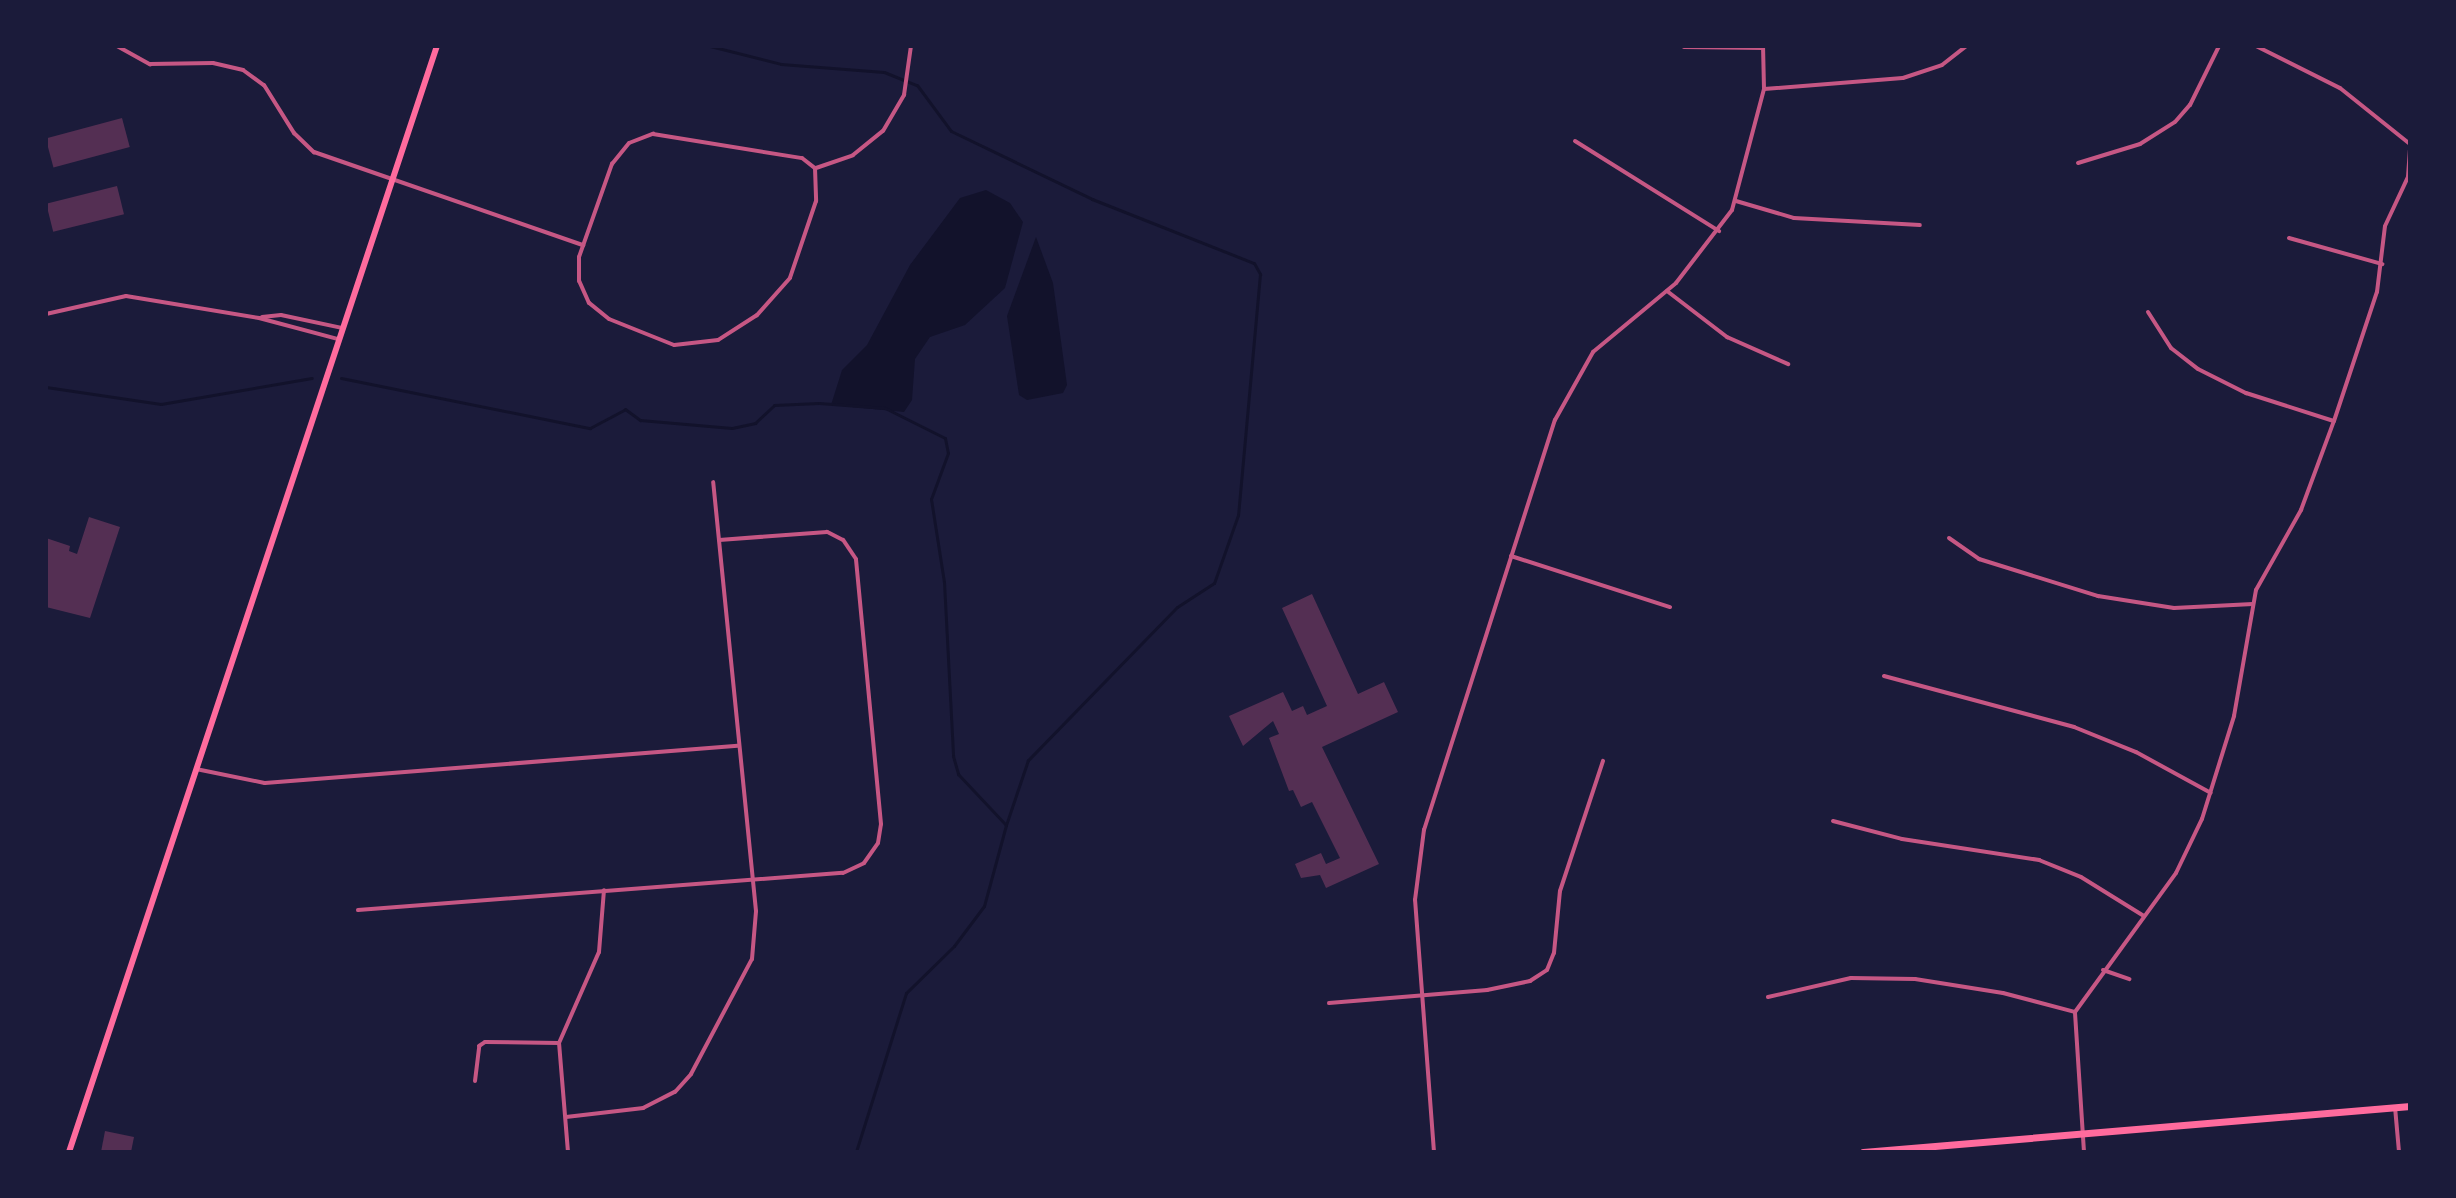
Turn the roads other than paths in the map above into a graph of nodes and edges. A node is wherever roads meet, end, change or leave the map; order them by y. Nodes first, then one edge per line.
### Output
1 (117, 46) edge
2 (437, 46) edge
3 (911, 46) edge
4 (1966, 46) edge
5 (2219, 46) edge
6 (2256, 46) edge
7 (1684, 47) edge
8 (1763, 47) edge
9 (1764, 89) junction
10 (1575, 141) dead end
11 (2410, 147) edge
12 (2078, 163) dead end
13 (815, 168) junction
14 (392, 180) junction
15 (1736, 201) junction
16 (1920, 225) dead end
17 (1719, 231) junction
18 (2289, 238) dead end
19 (583, 245) junction
20 (2382, 264) junction
21 (1667, 291) junction
22 (2148, 312) dead end
23 (46, 314) edge
24 (259, 318) junction
25 (342, 328) junction
26 (338, 339) junction
27 (1788, 364) dead end
28 (2334, 421) junction
29 (713, 482) dead end
30 (1949, 538) dead end
31 (719, 540) junction
32 (1511, 556) junction
33 (2253, 604) junction
34 (1670, 607) dead end
35 (1884, 676) dead end
36 (738, 746) junction
37 (1603, 761) dead end
38 (196, 769) junction
39 (2211, 793) junction
40 (1833, 821) dead end
41 (752, 880) junction
42 (604, 890) junction
43 (358, 910) dead end
44 (2144, 916) junction
45 (2103, 970) junction
46 (2129, 979) dead end
47 (1422, 996) junction
48 (1768, 997) dead end
49 (1329, 1003) dead end
50 (2075, 1012) junction
51 (559, 1043) junction
52 (475, 1081) dead end
53 (2410, 1106) edge
54 (2395, 1107) junction
55 (566, 1117) junction
56 (2082, 1134) junction
57 (69, 1152) edge
58 (568, 1152) edge
59 (1434, 1152) edge
60 (1863, 1152) edge
61 (2084, 1152) edge
62 (2399, 1152) edge

1 - 14 street
2 - 14 main road
3 - 13 street
4 - 9 street
5 - 12 street
6 - 11 street
7 - 8 street
8 - 9 street
9 - 15 street
10 - 17 street
11 - 20 street
13 - 19 street
13 - 19 street
14 - 19 street
14 - 25 main road
15 - 16 street
15 - 17 street
17 - 21 street
18 - 20 street
20 - 28 street
21 - 27 street
21 - 32 street
22 - 28 street
23 - 24 street
24 - 25 street
24 - 26 street
25 - 26 main road
26 - 38 main road
28 - 33 street
29 - 31 street
30 - 33 street
31 - 36 street
31 - 41 street
32 - 34 street
32 - 47 street
33 - 39 street
35 - 39 street
36 - 38 street
36 - 41 street
37 - 47 street
38 - 57 main road
39 - 44 street
40 - 44 street
41 - 42 street
41 - 55 street
42 - 43 street
42 - 51 street
44 - 45 street
45 - 46 street
45 - 50 street
47 - 49 street
47 - 59 street
48 - 50 street
50 - 56 street
51 - 52 street
51 - 55 street
53 - 54 main road
54 - 56 main road
54 - 62 street
55 - 58 street
56 - 60 main road
56 - 61 street

